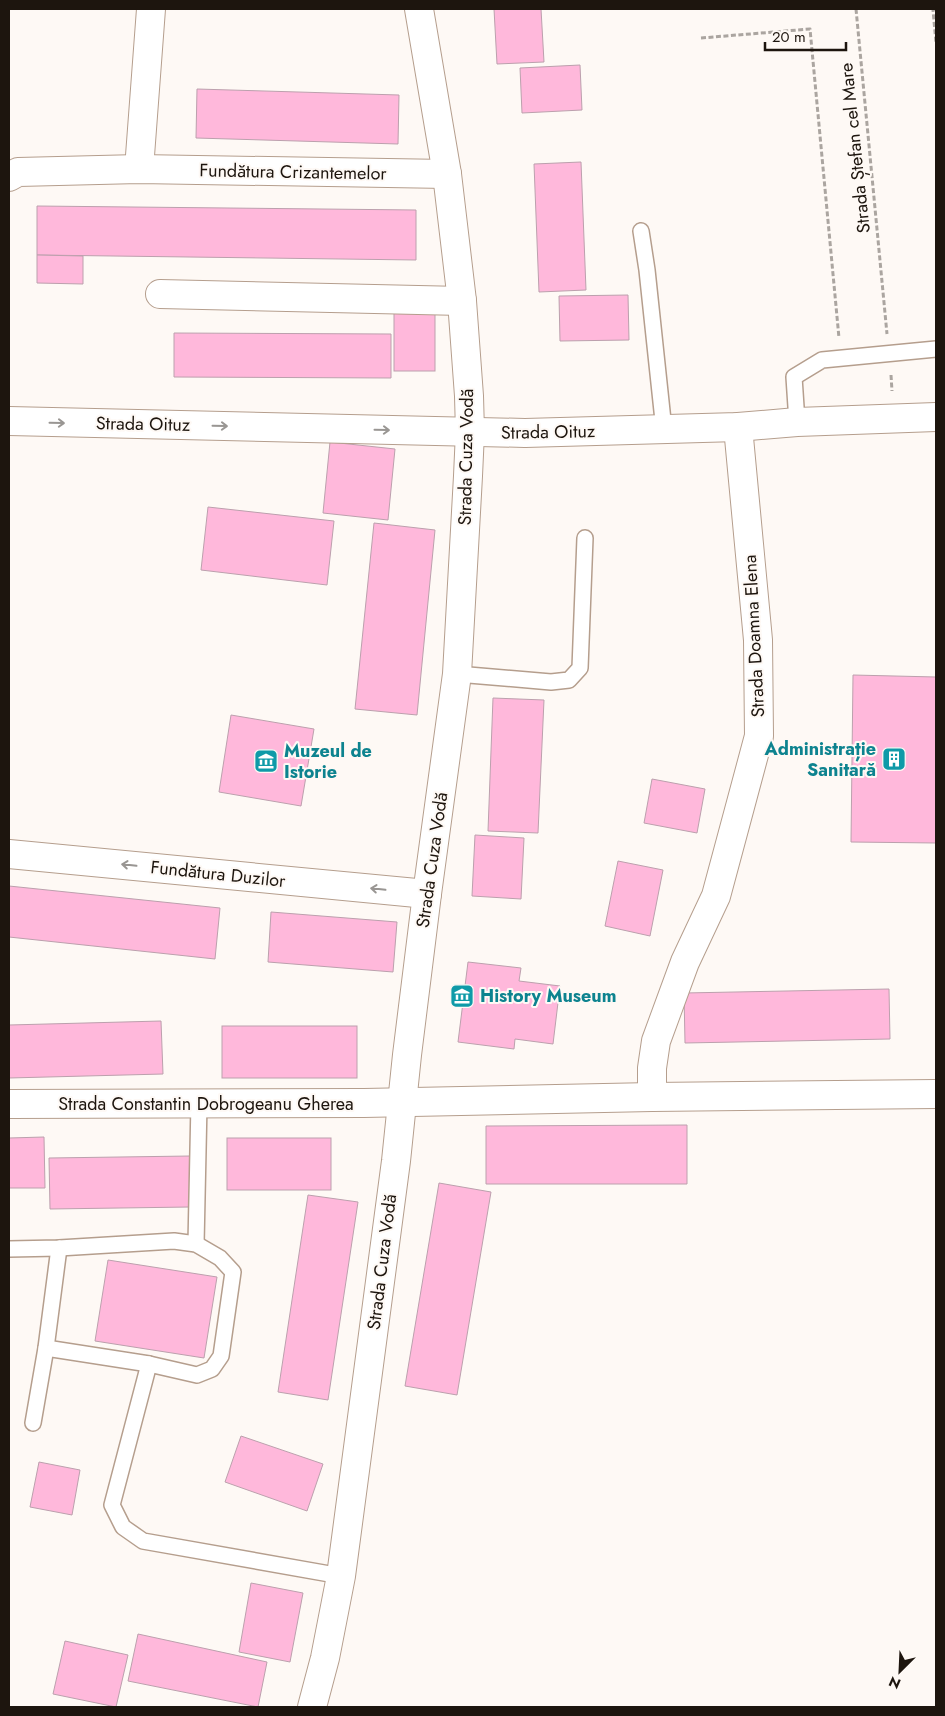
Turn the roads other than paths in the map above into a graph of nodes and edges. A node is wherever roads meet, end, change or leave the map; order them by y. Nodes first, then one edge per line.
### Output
1 (151, 9) edge
2 (419, 9) edge
3 (139, 169) junction
4 (447, 174) junction
5 (9, 178) edge
6 (641, 231) dead end
7 (160, 294) dead end
8 (462, 300) junction
9 (936, 349) edge
10 (936, 416) edge
11 (9, 422) edge
12 (797, 422) junction
13 (738, 427) junction
14 (664, 430) junction
15 (470, 432) junction
16 (585, 538) dead end
17 (457, 674) junction
18 (9, 854) edge
19 (426, 894) junction
20 (936, 1094) edge
21 (652, 1097) junction
22 (403, 1102) junction
23 (200, 1103) junction
24 (9, 1104) edge
25 (196, 1244) junction
26 (59, 1248) junction
27 (9, 1249) edge
28 (46, 1348) junction
29 (149, 1364) junction
30 (33, 1423) dead end
31 (341, 1576) junction
32 (312, 1707) edge

1 - 3 street
2 - 4 street, Strada Cuza Vodă
3 - 4 street, Fundătura Crizantemelor
3 - 5 street, Fundătura Crizantemelor
4 - 8 street, Strada Cuza Vodă
6 - 14 lane
7 - 8 street
8 - 15 street, Strada Cuza Vodă
9 - 12 lane
10 - 12 street, Strada Oituz
11 -> 15 street, Strada Oituz
12 - 13 street, Strada Oituz
13 - 14 street, Strada Oituz
13 - 21 street, Strada Doamna Elena
14 - 15 street, Strada Oituz
15 - 17 street, Strada Cuza Vodă
16 - 17 lane
17 - 19 street, Strada Cuza Vodă
19 -> 18 street, Fundătura Duzilor
19 - 22 street, Strada Cuza Vodă
20 - 21 street, Strada Constantin Dobrogeanu Gherea
21 - 22 street, Strada Constantin Dobrogeanu Gherea
22 - 23 street, Strada Constantin Dobrogeanu Gherea
22 - 31 street, Strada Cuza Vodă
23 - 24 street, Strada Constantin Dobrogeanu Gherea
23 - 25 lane
25 - 26 lane
25 - 29 lane
26 - 27 lane
26 - 28 lane
28 - 29 lane
28 - 30 lane
29 - 31 lane
31 - 32 street, Strada Cuza Vodă

